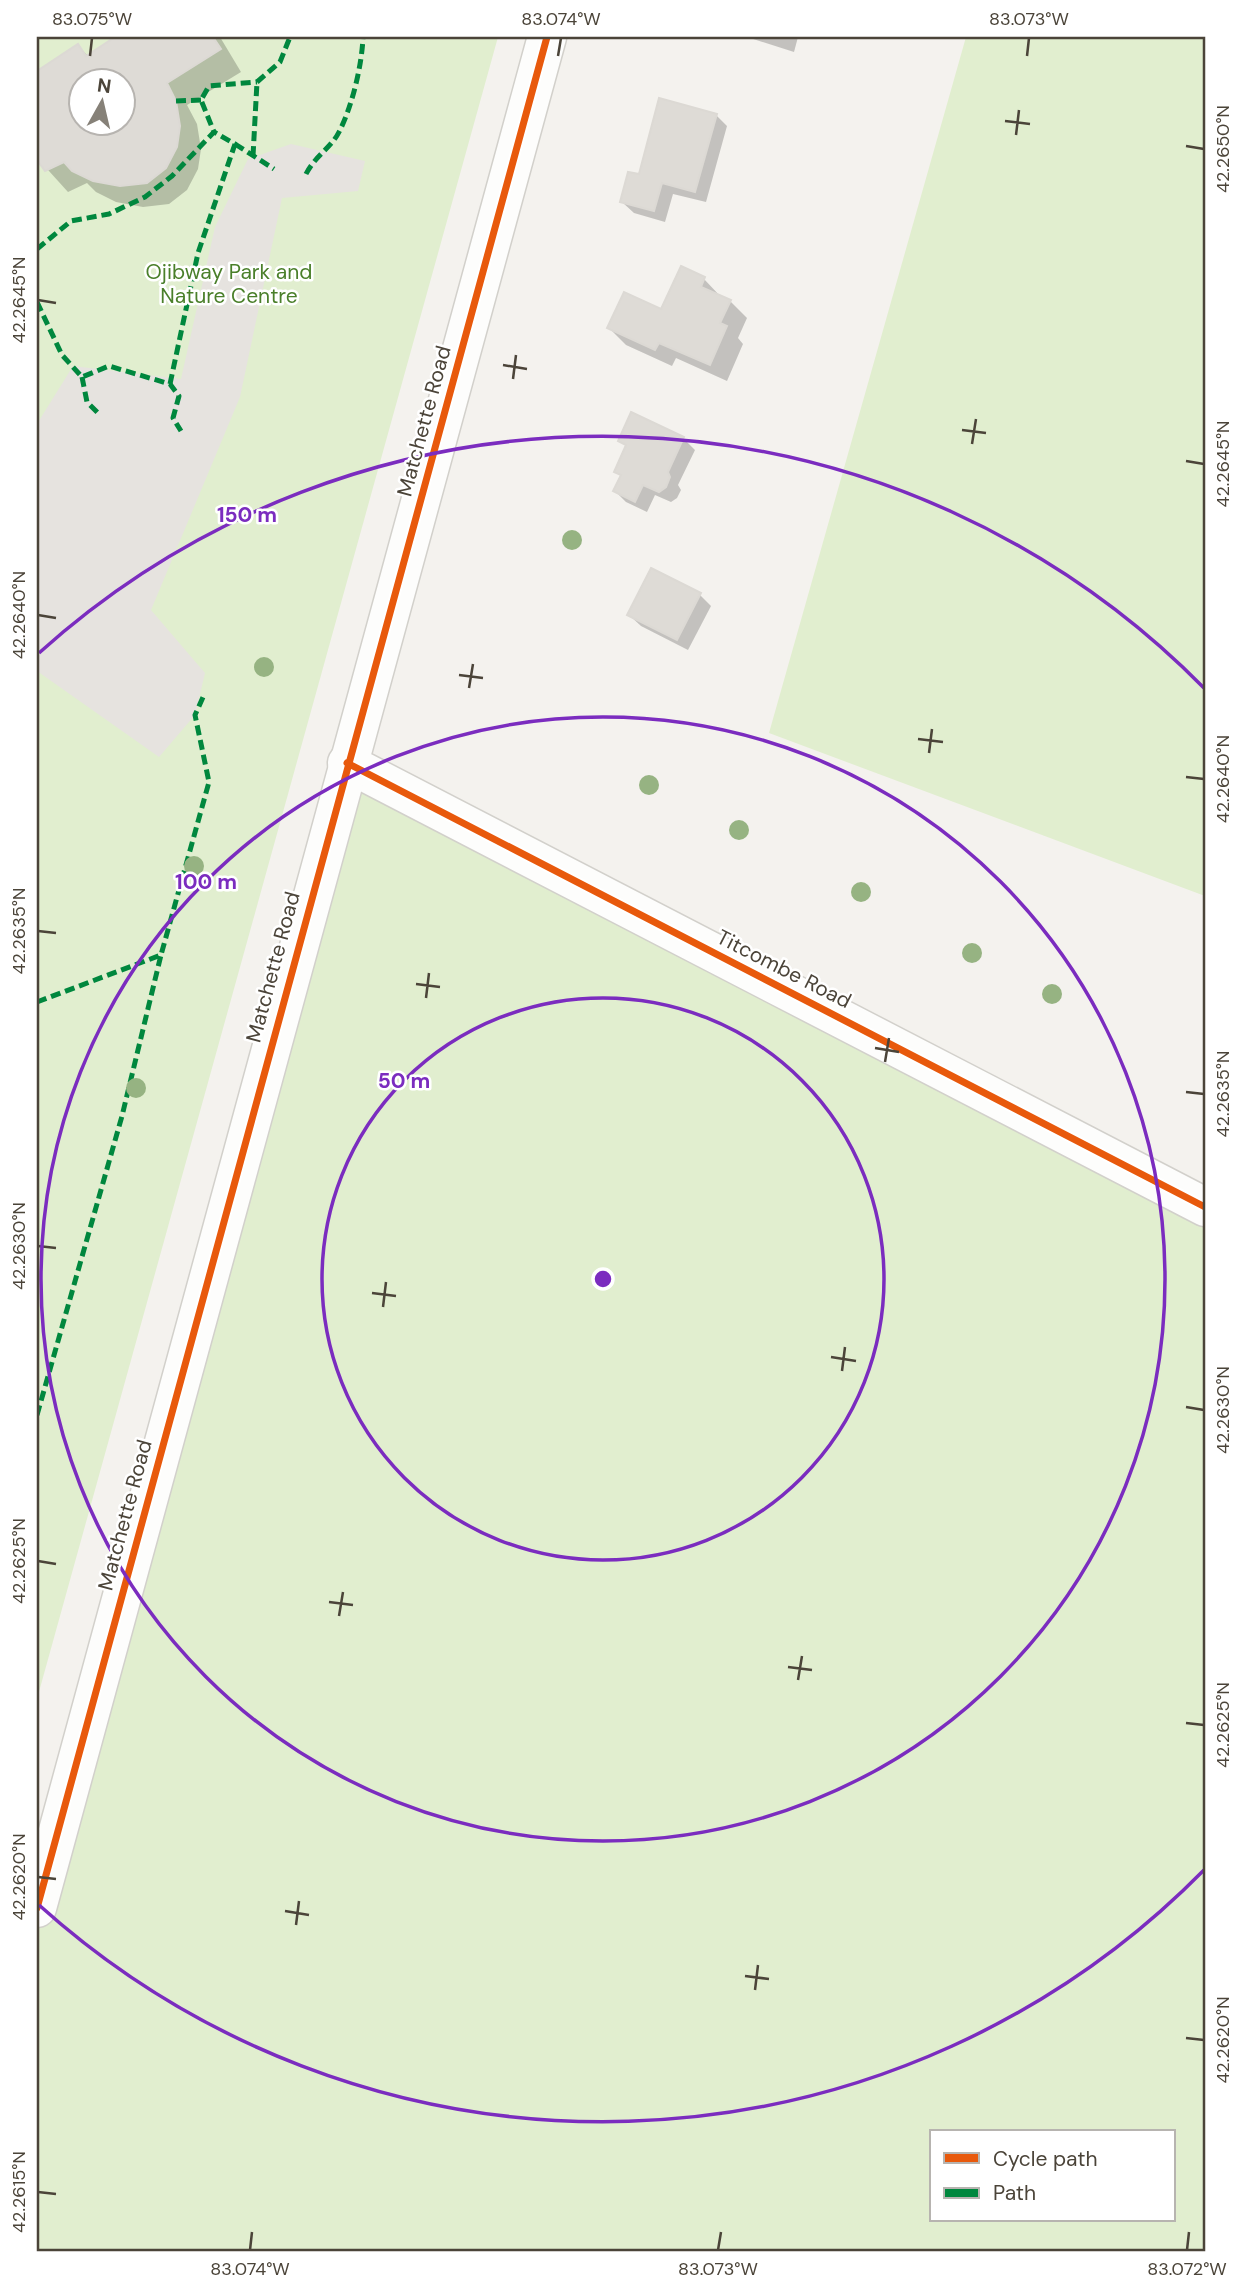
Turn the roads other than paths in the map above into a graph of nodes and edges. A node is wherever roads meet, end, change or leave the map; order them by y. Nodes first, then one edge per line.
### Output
1 (548, 37) edge
2 (347, 763) junction
3 (1205, 1207) edge
4 (37, 1908) edge

1 - 2 street, Matchette Road
2 - 3 street, Titcombe Road
2 - 4 street, Matchette Road

